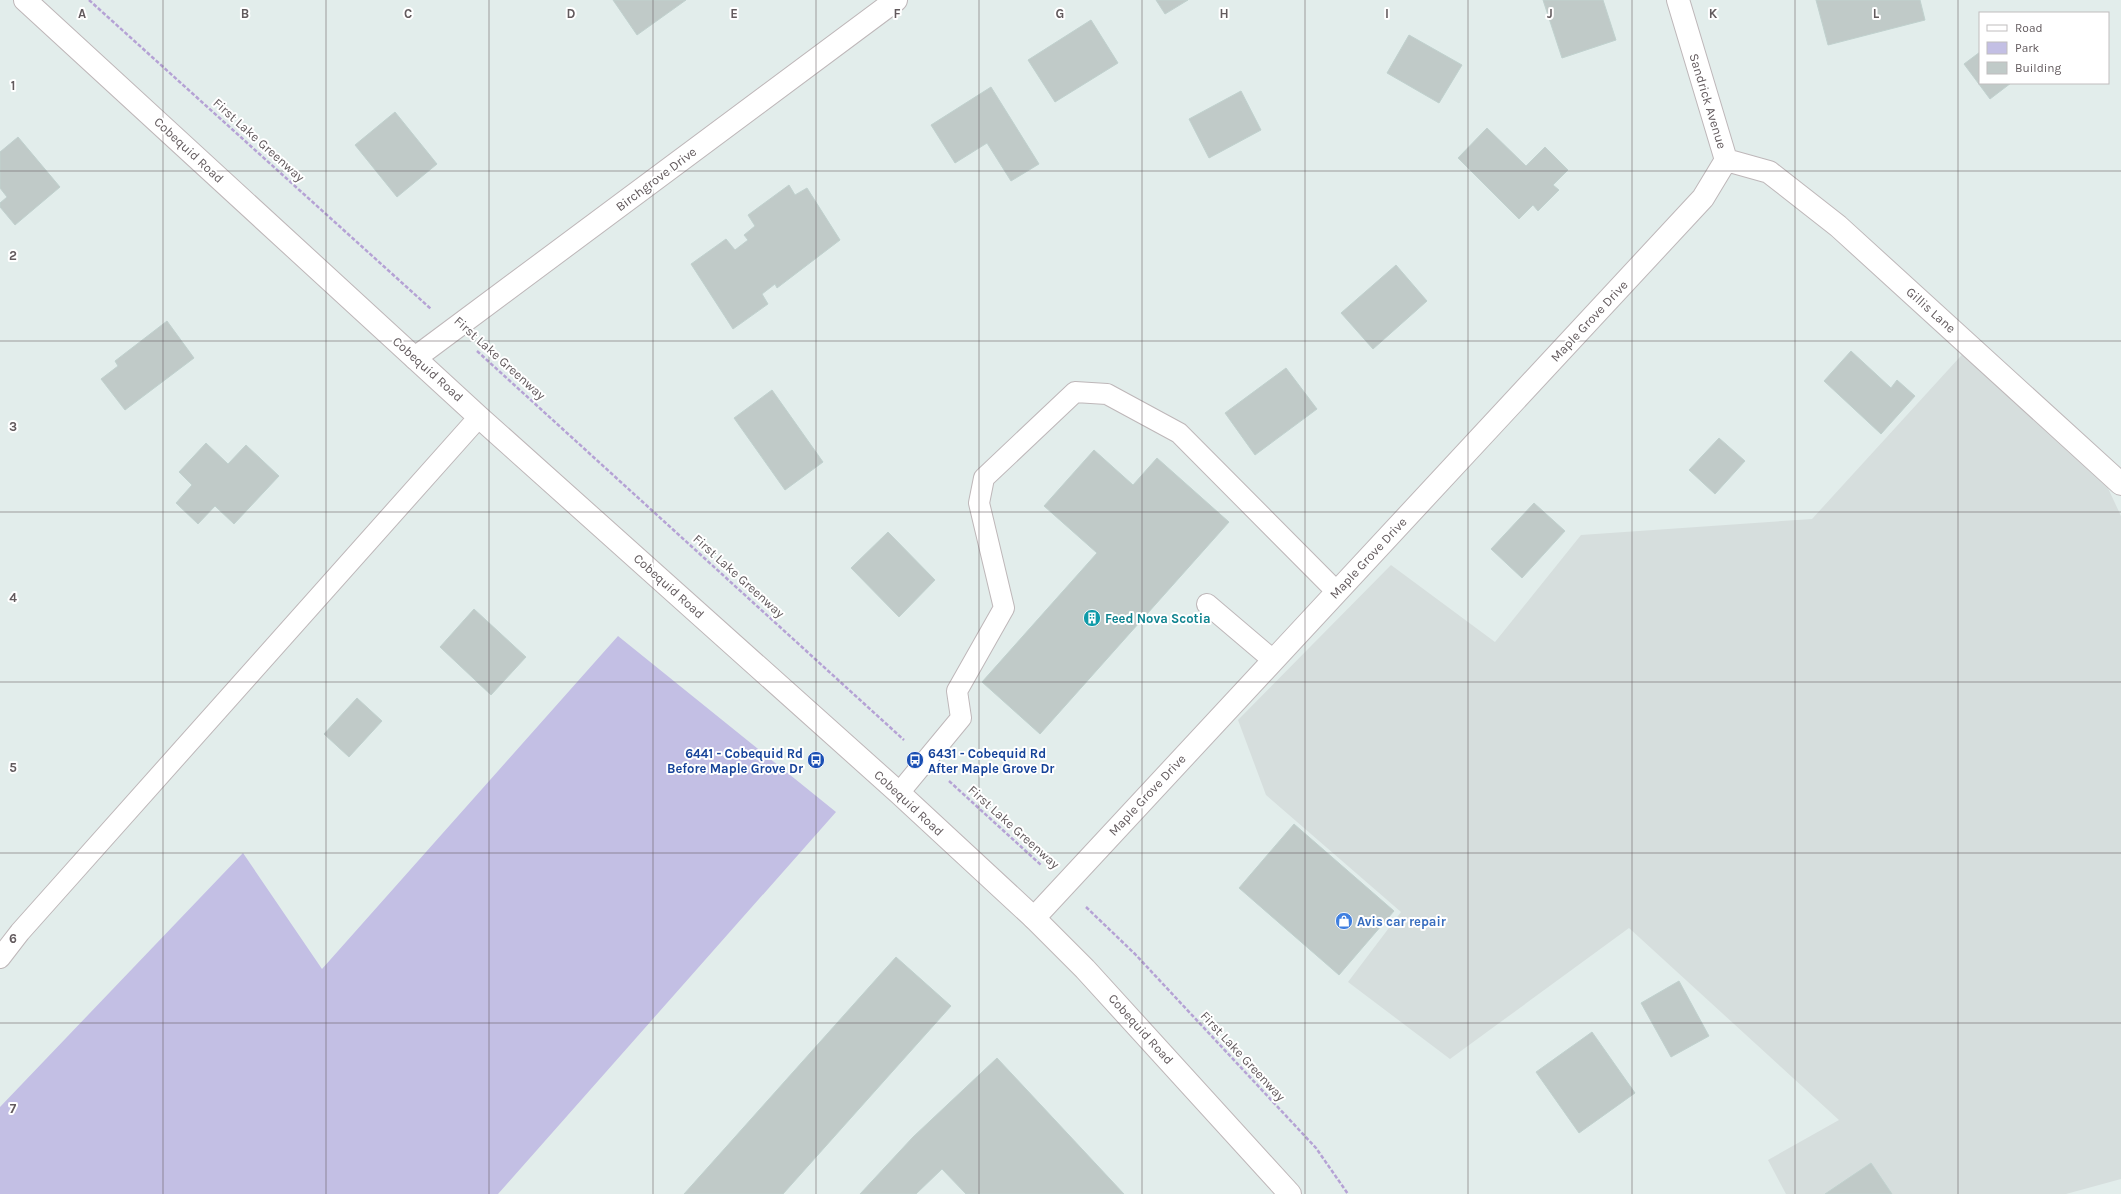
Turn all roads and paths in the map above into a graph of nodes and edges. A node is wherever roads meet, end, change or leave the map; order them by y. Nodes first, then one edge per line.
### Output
1 (25, 0) edge
2 (89, 0) edge
3 (896, 0) edge
4 (1678, 0) edge
5 (1726, 160) junction
6 (1703, 198) joint
7 (454, 329) junction
8 (415, 358) junction
9 (479, 417) junction
10 (2121, 484) edge
11 (1337, 592) junction
12 (1207, 604) dead end
13 (1273, 660) junction
14 (905, 741) dead end
15 (946, 778) dead end
16 (899, 793) junction
17 (1064, 885) junction
18 (1034, 918) junction
19 (0, 958) edge
20 (1290, 1194) edge
21 (1348, 1194) edge

1 - 8 street, Cobequid Road
2 - 7 path, First Lake Greenway
3 - 7 street, Birchgrove Drive
4 - 5 street, Sandrick Avenue
5 - 6 street, Sandrick Avenue
5 - 10 street, Gillis Lane
6 - 11 street, Maple Grove Drive
7 - 8 street, Birchgrove Drive
7 - 14 path, First Lake Greenway
8 - 9 street, Cobequid Road
9 - 16 street, Cobequid Road
9 - 19 lane
11 - 13 street, Maple Grove Drive
11 - 16 lane
12 - 13 lane
13 - 17 street, Maple Grove Drive
15 - 17 path, First Lake Greenway
16 - 18 street, Cobequid Road
17 - 18 street, Maple Grove Drive
17 - 21 path, First Lake Greenway
18 - 20 street, Cobequid Road

